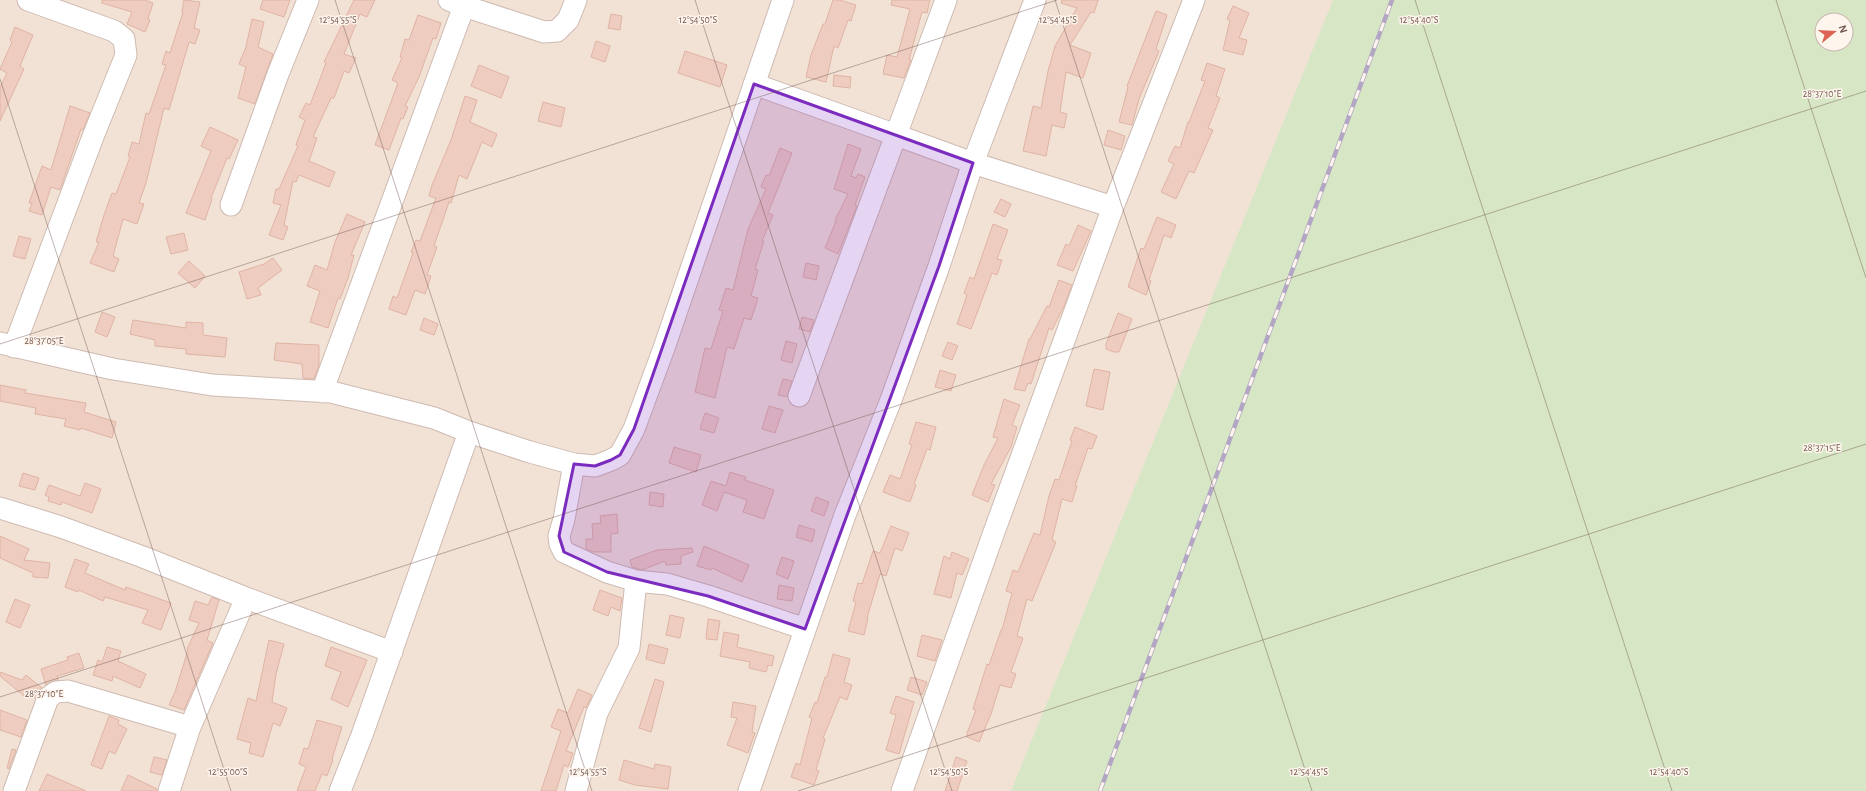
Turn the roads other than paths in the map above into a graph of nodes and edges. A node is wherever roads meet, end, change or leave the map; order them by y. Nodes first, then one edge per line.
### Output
1 (28, 0) edge
2 (308, 0) edge
3 (576, 0) edge
4 (783, 0) edge
5 (946, 0) edge
6 (1035, 0) edge
7 (1194, 0) edge
8 (457, 3) edge
9 (754, 84) junction
10 (896, 135) junction
11 (973, 162) junction
12 (231, 204) dead end
13 (1113, 207) junction
14 (7, 345) edge
15 (322, 392) junction
16 (799, 396) dead end
17 (469, 432) junction
18 (574, 464) junction
19 (0, 508) edge
20 (636, 581) junction
21 (246, 598) junction
22 (805, 629) junction
23 (392, 652) junction
24 (190, 728) junction
25 (14, 791) edge
26 (169, 791) edge
27 (340, 791) edge
28 (576, 791) edge
29 (749, 791) edge
30 (902, 791) edge

1 - 14 street
2 - 12 street
3 - 8 street
4 - 9 street
5 - 10 street
6 - 11 street
7 - 13 street
8 - 15 street
9 - 10 street
9 - 18 street
10 - 11 street
10 - 16 street
11 - 13 street
11 - 22 street
13 - 30 street
14 - 15 street
15 - 17 street
17 - 18 street
17 - 23 street
18 - 20 street
19 - 21 street
20 - 22 street
20 - 28 street
21 - 23 street
21 - 24 street
22 - 29 street
23 - 27 street
24 - 25 street
24 - 26 street

